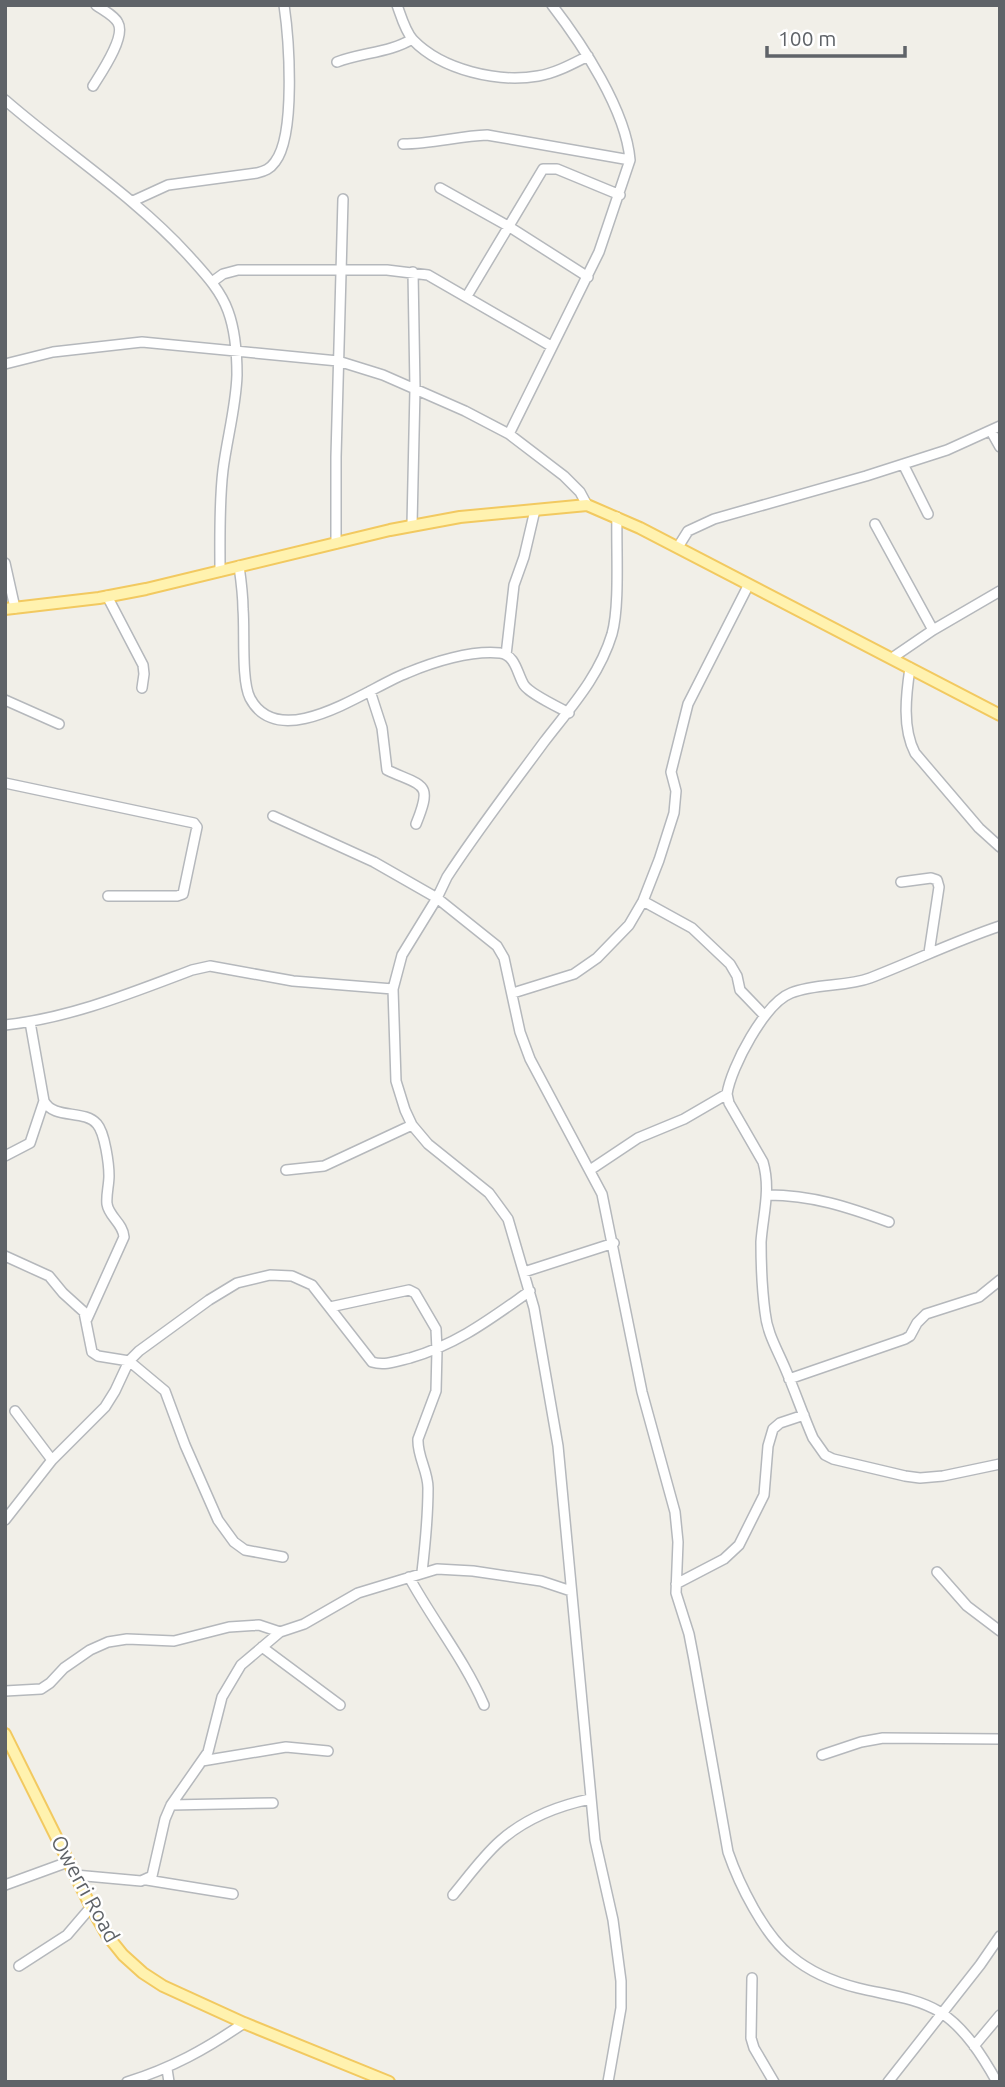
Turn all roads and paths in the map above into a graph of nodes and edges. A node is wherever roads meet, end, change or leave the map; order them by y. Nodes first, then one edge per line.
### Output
1 (96, 5) edge
2 (284, 5) edge
3 (397, 5) edge
4 (552, 5) edge
5 (412, 39) junction
6 (588, 56) junction
7 (337, 62) dead end
8 (93, 86) dead end
9 (5, 100) edge
10 (403, 144) dead end
11 (630, 160) junction
12 (440, 188) dead end
13 (620, 195) junction
14 (343, 199) dead end
15 (133, 201) junction
16 (508, 226) junction
17 (341, 270) junction
18 (413, 272) junction
19 (588, 277) junction
20 (212, 282) junction
21 (467, 296) junction
22 (551, 346) junction
23 (236, 350) junction
24 (338, 361) junction
25 (5, 364) edge
26 (415, 389) junction
27 (1000, 426) edge
28 (990, 431) junction
29 (509, 434) junction
30 (1000, 447) edge
31 (903, 464) junction
32 (587, 505) junction
33 (534, 510) junction
34 (928, 514) dead end
35 (617, 516) junction
36 (875, 524) dead end
37 (412, 525) junction
38 (336, 543) junction
39 (678, 547) junction
40 (5, 563) edge
41 (239, 566) junction
42 (220, 571) junction
43 (748, 586) junction
44 (1000, 591) edge
45 (107, 596) junction
46 (10, 608) edge
47 (933, 630) junction
48 (506, 655) junction
49 (892, 659) junction
50 (910, 668) junction
51 (142, 688) dead end
52 (370, 691) junction
53 (5, 700) edge
54 (569, 713) junction
55 (1000, 715) edge
56 (60, 724) dead end
57 (5, 783) edge
58 (273, 816) dead end
59 (416, 824) dead end
60 (1000, 847) edge
61 (901, 882) dead end
62 (108, 896) dead end
63 (437, 898) junction
64 (643, 901) junction
65 (1000, 926) edge
66 (929, 953) junction
67 (393, 989) junction
68 (513, 993) junction
69 (764, 1015) junction
70 (30, 1022) junction
71 (5, 1025) edge
72 (727, 1094) junction
73 (44, 1101) junction
74 (412, 1125) junction
75 (5, 1156) edge
76 (286, 1170) dead end
77 (590, 1170) junction
78 (768, 1195) junction
79 (889, 1222) dead end
80 (614, 1243) junction
81 (5, 1256) edge
82 (524, 1272) junction
83 (1000, 1280) edge
84 (530, 1291) junction
85 (330, 1307) junction
86 (86, 1321) junction
87 (437, 1350) junction
88 (129, 1361) junction
89 (789, 1379) junction
90 (15, 1411) dead end
91 (804, 1415) junction
92 (52, 1460) junction
93 (1000, 1464) edge
94 (5, 1520) edge
95 (283, 1557) dead end
96 (422, 1572) junction
97 (937, 1572) dead end
98 (409, 1577) junction
99 (676, 1584) junction
100 (571, 1591) junction
101 (1000, 1631) edge
102 (280, 1632) junction
103 (262, 1647) junction
104 (5, 1691) edge
105 (340, 1705) dead end
106 (484, 1705) dead end
107 (5, 1734) edge
108 (1000, 1739) edge
109 (328, 1751) dead end
110 (822, 1755) dead end
111 (202, 1761) junction
112 (590, 1799) junction
113 (273, 1803) dead end
114 (171, 1805) junction
115 (68, 1862) junction
116 (75, 1875) junction
117 (147, 1880) junction
118 (5, 1885) edge
119 (233, 1894) dead end
120 (453, 1895) dead end
121 (91, 1907) junction
122 (1000, 1936) edge
123 (19, 1966) dead end
124 (751, 1979) dead end
125 (942, 2014) junction
126 (1000, 2015) edge
127 (244, 2023) junction
128 (974, 2046) junction
129 (167, 2069) junction
130 (127, 2082) edge
131 (169, 2082) edge
132 (389, 2082) edge
133 (608, 2082) edge
134 (774, 2082) edge
135 (888, 2082) edge
136 (997, 2082) edge

1 - 8 street
2 - 15 street
3 - 5 street
4 - 6 street
5 - 6 street
5 - 7 street
6 - 11 street
9 - 15 street
10 - 11 street
11 - 13 street
12 - 16 street
13 - 16 street
13 - 19 street
14 - 17 street
15 - 20 street
16 - 19 street
16 - 21 street
17 - 18 street
17 - 20 street
17 - 24 street
18 - 21 street
18 - 26 street
19 - 22 street
20 - 23 street
21 - 22 street
22 - 29 street
23 - 24 street
23 - 25 street
23 - 42 street
24 - 26 street
24 - 38 street
26 - 29 street
26 - 37 street
27 - 28 street
28 - 30 street
28 - 31 street
29 - 32 street
31 - 34 street
31 - 39 street
32 - 33 main road
32 - 35 main road
33 - 37 main road
33 - 48 street
35 - 39 main road
35 - 54 street
36 - 47 street
37 - 38 main road
38 - 41 main road
39 - 43 main road
40 - 46 street
41 - 42 main road
41 - 52 street
42 - 45 main road
43 - 49 main road
43 - 64 street
44 - 47 street
45 - 46 main road
45 - 51 street
47 - 49 street
48 - 52 street
48 - 54 street
49 - 50 main road
50 - 55 main road
50 - 60 street
52 - 59 street
53 - 56 street
54 - 63 street
57 - 62 street
58 - 63 street
61 - 66 street
63 - 67 street
63 - 68 street
64 - 68 street
64 - 69 street
65 - 66 street
66 - 69 street
67 - 70 street
67 - 74 street
68 - 77 street
69 - 72 street
70 - 71 street
70 - 73 street
72 - 77 street
72 - 78 street
73 - 75 street
73 - 86 street
74 - 76 street
74 - 82 street
77 - 80 street
78 - 79 street
78 - 89 street
80 - 82 street
80 - 99 street
81 - 86 street
82 - 84 street
83 - 89 street
84 - 87 street
84 - 100 street
85 - 87 street
85 - 87 street
85 - 88 street
86 - 88 street
87 - 96 street
88 - 92 street
88 - 95 street
89 - 91 street
90 - 92 street
91 - 93 street
91 - 99 street
92 - 94 street
96 - 98 street
96 - 100 street
97 - 101 street
98 - 102 street
98 - 106 street
99 - 125 street
100 - 112 street
102 - 103 street
102 - 104 street
103 - 105 street
103 - 111 street
107 - 115 main road, Owerri Road
108 - 110 street
109 - 111 street
111 - 114 street
112 - 120 street
112 - 133 street
113 - 114 street
114 - 117 street
115 - 116 main road, Owerri Road
115 - 118 street
116 - 117 street
116 - 121 main road, Owerri Road
117 - 119 street
121 - 123 street
121 - 127 main road, Owerri Road
122 - 125 street
124 - 134 street
125 - 128 street
125 - 135 street
126 - 128 street
127 - 129 street
127 - 132 main road, Owerri Road
128 - 136 street
129 - 130 street
129 - 131 street

